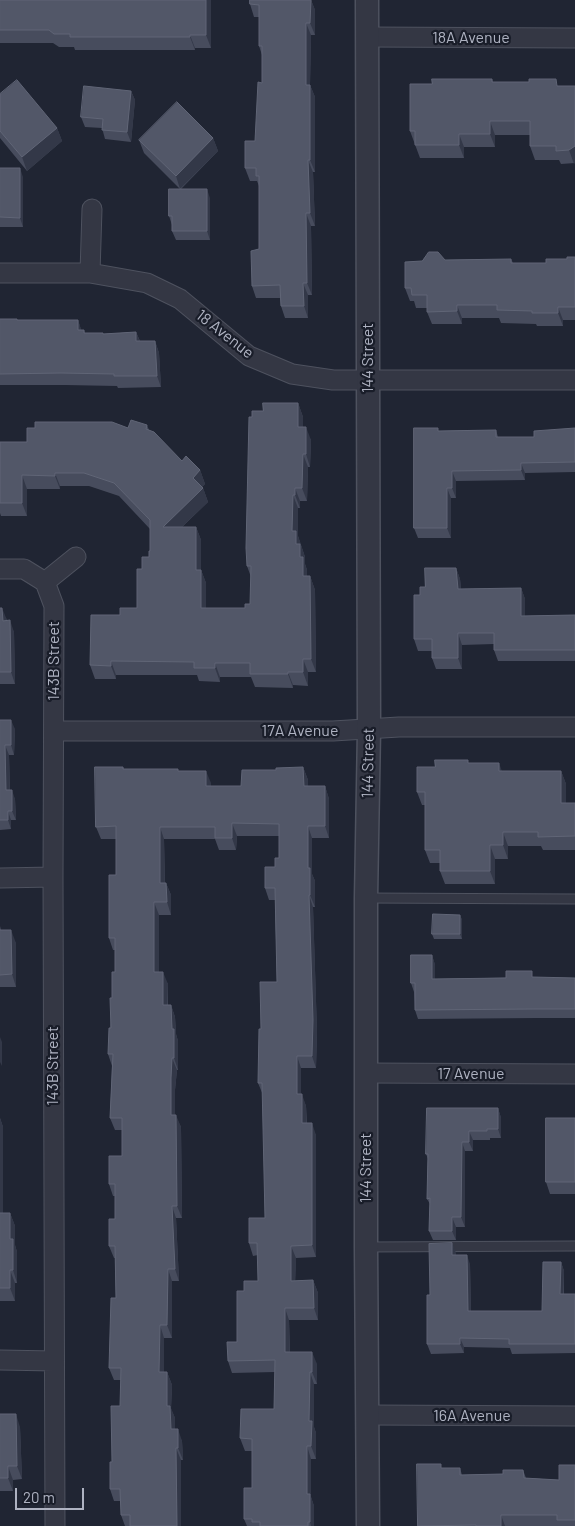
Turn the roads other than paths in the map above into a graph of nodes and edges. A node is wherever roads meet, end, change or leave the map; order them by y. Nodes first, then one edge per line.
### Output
1 (367, 0) edge
2 (367, 38) junction
3 (575, 38) edge
4 (92, 209) dead end
5 (0, 273) edge
6 (90, 273) junction
7 (368, 380) junction
8 (575, 380) edge
9 (76, 557) dead end
10 (0, 569) edge
11 (45, 582) junction
12 (575, 727) edge
13 (369, 730) junction
14 (54, 731) junction
15 (52, 877) junction
16 (0, 878) edge
17 (366, 898) junction
18 (575, 899) edge
19 (367, 1073) junction
20 (575, 1074) edge
21 (575, 1246) edge
22 (366, 1247) junction
23 (0, 1360) edge
24 (54, 1360) junction
25 (369, 1415) junction
26 (575, 1416) edge
27 (55, 1526) edge
28 (368, 1526) edge

1 - 2 street, 144 Street
2 - 3 street, 18A Avenue
2 - 7 street, 144 Street
4 - 6 street
5 - 6 street, 18 Avenue
6 - 7 street, 18 Avenue
7 - 8 street, 18 Avenue
7 - 13 street, 144 Street
9 - 11 street
10 - 11 street
11 - 14 street, 143B Street
12 - 13 street, 17A Avenue
13 - 14 street, 17A Avenue
13 - 17 street, 144 Street
14 - 15 street, 143B Street
15 - 16 street
15 - 24 street, 143B Street
17 - 18 lane
17 - 19 street, 144 Street
19 - 20 street, 17 Avenue
19 - 22 street, 144 Street
21 - 22 lane
22 - 25 street, 144 Street
23 - 24 street
24 - 27 street, 143B Street
25 - 26 street, 16A Avenue
25 - 28 street, 144 Street

